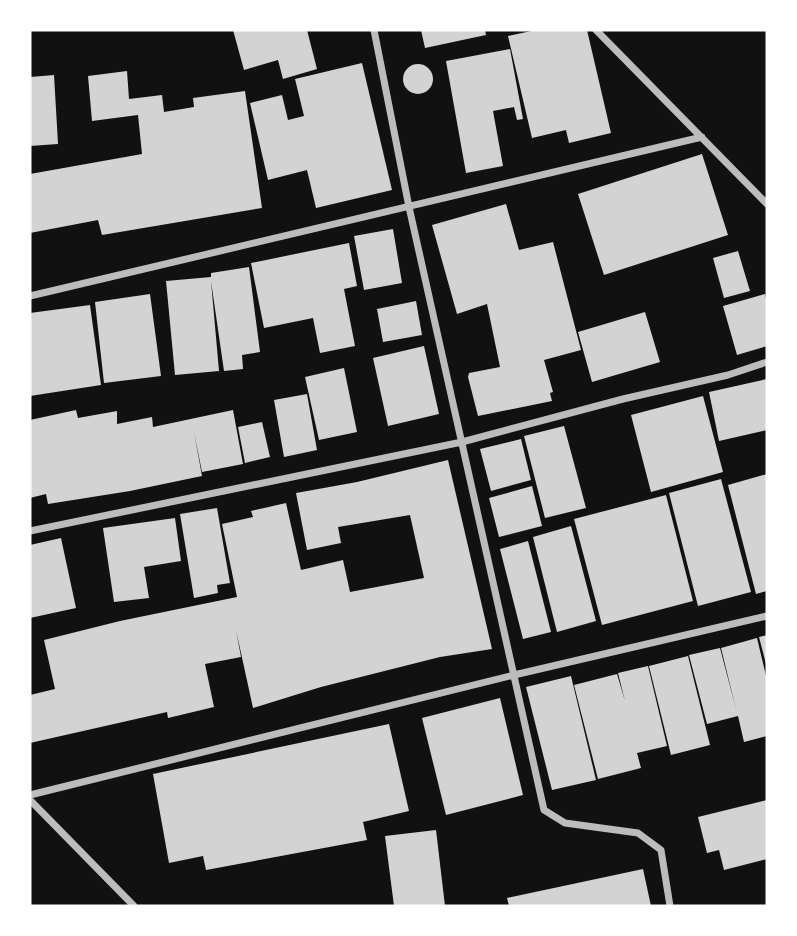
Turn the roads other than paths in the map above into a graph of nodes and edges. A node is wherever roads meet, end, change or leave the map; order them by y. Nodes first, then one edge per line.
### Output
1 (374, 30) edge
2 (596, 30) edge
3 (702, 137) junction
4 (767, 204) edge
5 (409, 207) junction
6 (30, 296) edge
7 (767, 362) edge
8 (462, 442) junction
9 (30, 531) edge
10 (767, 616) edge
11 (514, 676) junction
12 (30, 798) edge
13 (134, 906) edge
14 (670, 906) edge

1 - 5 street
2 - 3 street
3 - 4 street
3 - 5 street
5 - 6 street
5 - 8 street
7 - 8 street
8 - 9 street
8 - 11 street
10 - 11 street
11 - 12 street
11 - 14 street
12 - 13 street

